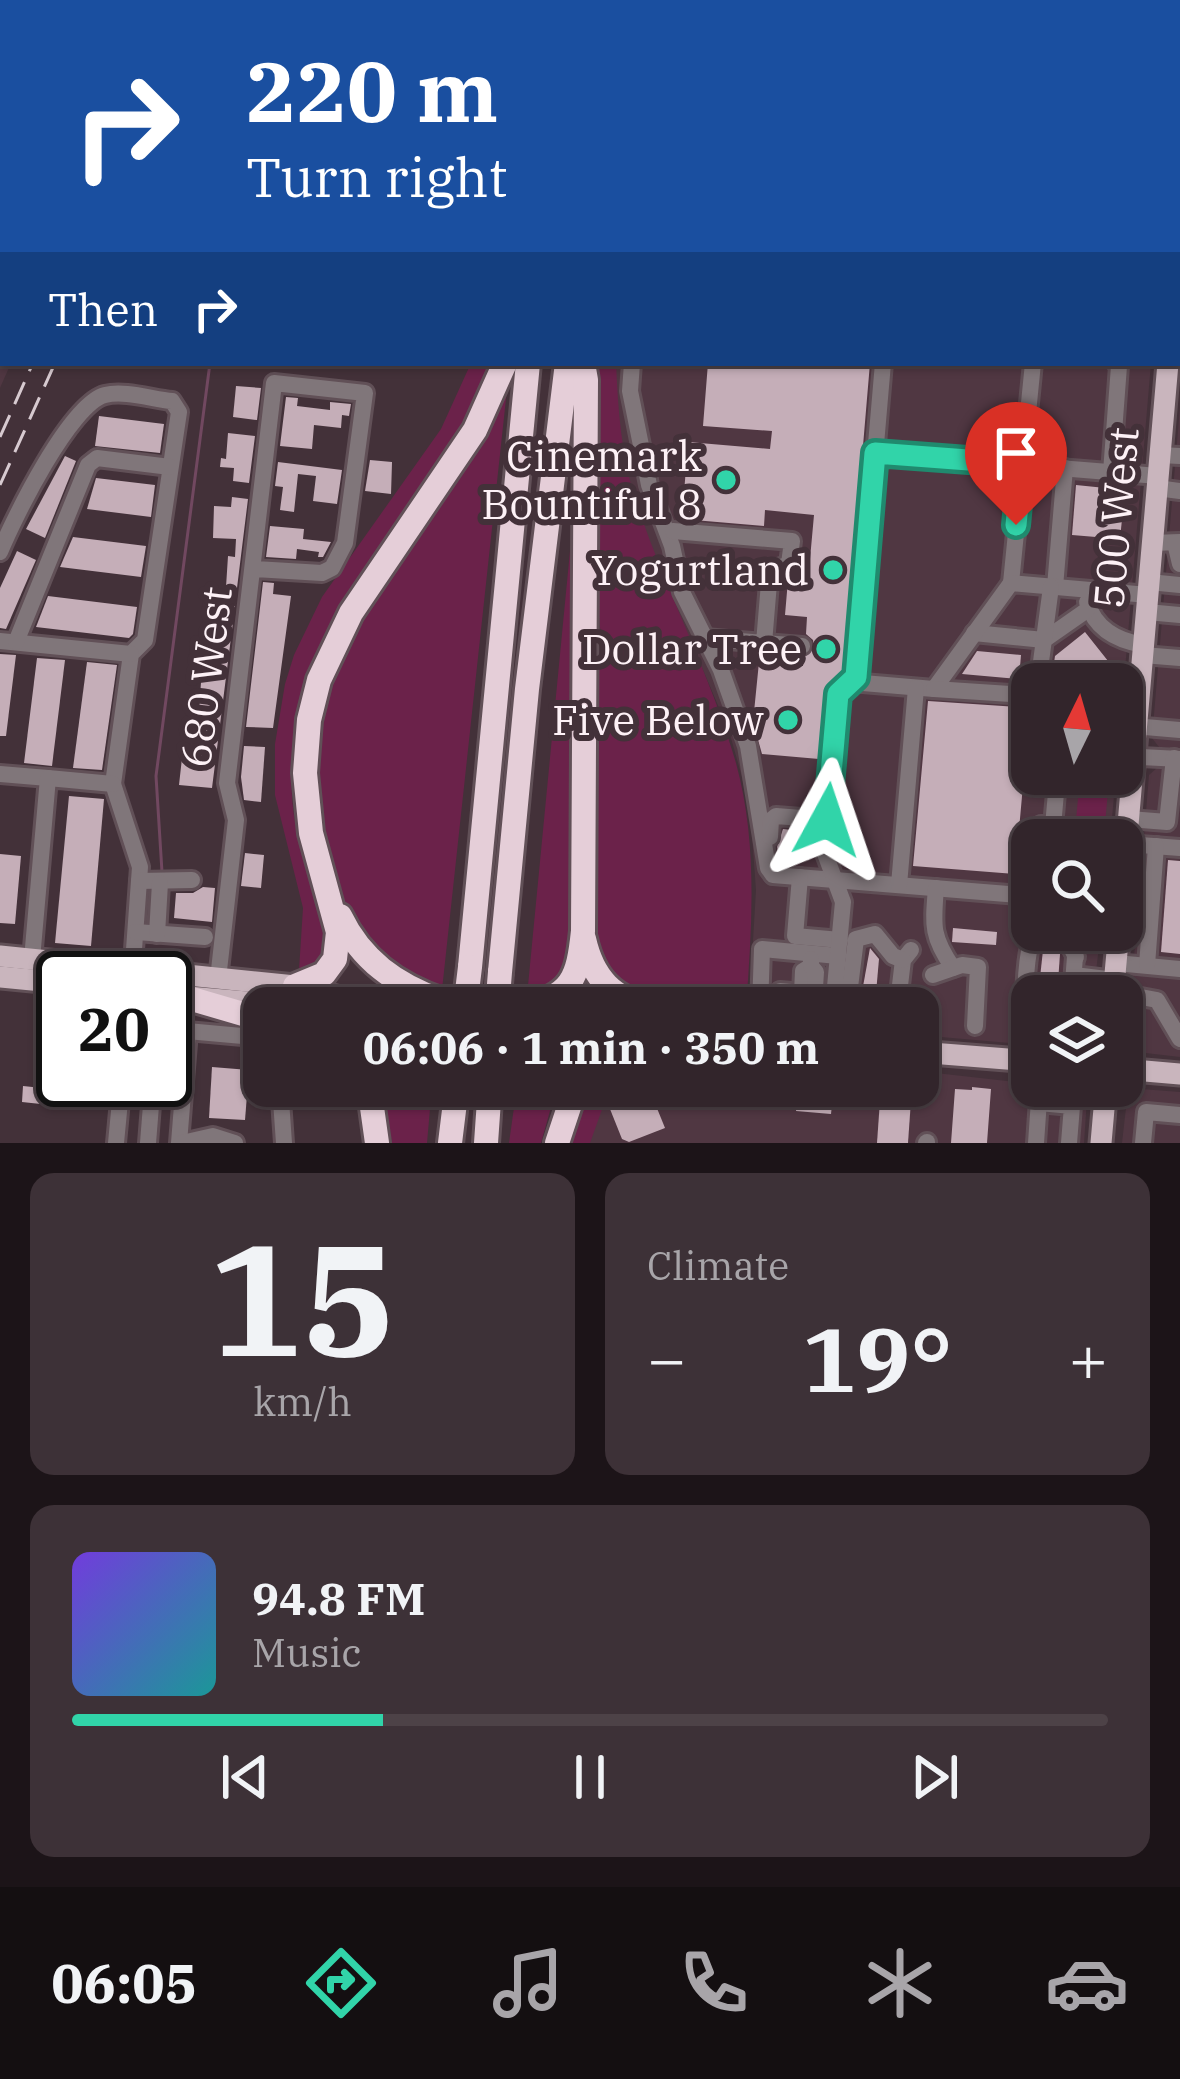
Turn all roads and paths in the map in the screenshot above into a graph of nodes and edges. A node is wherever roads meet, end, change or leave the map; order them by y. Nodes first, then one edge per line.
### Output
1 (505, 366) edge
2 (528, 366) edge
3 (567, 366) edge
4 (584, 366) edge
5 (632, 366) edge
6 (883, 366) edge
7 (1033, 366) edge
8 (1118, 366) edge
9 (1171, 375) edge
10 (875, 453) junction
11 (1022, 464) junction
12 (170, 467) junction
13 (1065, 468) junction
14 (1111, 472) junction
15 (1167, 473) edge
16 (674, 531) dead end
17 (1169, 542) edge
18 (0, 552) edge
19 (1180, 564) edge
20 (255, 569) junction
21 (1011, 583) junction
22 (1180, 584) edge
23 (1053, 587) junction
24 (1085, 590) junction
25 (1148, 596) junction
26 (1088, 610) junction
27 (1180, 615) edge
28 (974, 634) junction
29 (705, 638) junction
30 (1044, 640) junction
31 (8, 642) edge
32 (764, 643) junction
33 (802, 646) dead end
34 (1144, 650) junction
35 (131, 654) junction
36 (1180, 658) edge
37 (1040, 663) edge
38 (1140, 663) edge
39 (721, 670) junction
40 (742, 672) dead end
41 (850, 682) junction
42 (925, 688) junction
43 (1011, 694) edge
44 (1143, 727) edge
45 (1180, 730) edge
46 (1143, 757) edge
47 (1177, 758) edge
48 (0, 774) edge
49 (48, 778) junction
50 (112, 784) junction
51 (1175, 784) edge
52 (757, 803) junction
53 (826, 809) junction
54 (1143, 829) edge
55 (1143, 840) edge
56 (1156, 846) junction
57 (1180, 848) edge
58 (323, 875) junction
59 (816, 878) junction
60 (192, 880) dead end
61 (139, 881) junction
62 (160, 883) junction
63 (899, 884) junction
64 (936, 888) junction
65 (1011, 894) edge
66 (1143, 916) edge
67 (1150, 917) junction
68 (583, 931) junction
69 (136, 932) junction
70 (157, 934) junction
71 (205, 937) dead end
72 (839, 948) junction
73 (134, 951) edge
74 (1077, 951) edge
75 (0, 956) edge
76 (32, 959) junction
77 (36, 960) edge
78 (811, 960) junction
79 (1147, 965) junction
80 (952, 968) junction
81 (1180, 969) edge
82 (933, 975) dead end
83 (1105, 975) edge
84 (1129, 975) edge
85 (0, 977) edge
86 (192, 978) edge
87 (218, 979) junction
88 (36, 980) edge
89 (295, 986) junction
90 (301, 987) edge
91 (410, 987) edge
92 (462, 987) edge
93 (499, 987) edge
94 (568, 987) edge
95 (608, 987) edge
96 (777, 987) edge
97 (802, 987) edge
98 (815, 987) edge
99 (838, 987) edge
100 (1143, 995) edge
101 (1180, 995) edge
102 (192, 997) edge
103 (192, 1000) edge
104 (243, 1002) edge
105 (838, 1004) edge
106 (1162, 1006) junction
107 (243, 1014) edge
108 (975, 1026) dead end
109 (192, 1031) edge
110 (243, 1036) edge
111 (1180, 1039) edge
112 (939, 1054) edge
113 (1011, 1060) edge
114 (1143, 1071) edge
115 (1180, 1074) edge
116 (119, 1107) edge
117 (151, 1107) edge
118 (183, 1107) edge
119 (281, 1107) edge
120 (372, 1107) edge
121 (379, 1107) edge
122 (454, 1107) edge
123 (489, 1107) edge
124 (566, 1107) edge
125 (1039, 1107) edge
126 (1072, 1107) edge
127 (1180, 1115) edge
128 (1071, 1122) junction
129 (1102, 1134) edge
130 (116, 1143) edge
131 (148, 1143) edge
132 (180, 1143) edge
133 (236, 1143) edge
134 (284, 1143) edge
135 (378, 1143) edge
136 (450, 1143) edge
137 (486, 1143) edge
138 (557, 1143) edge
139 (1036, 1143) edge
140 (1069, 1143) edge
141 (1143, 1143) edge

1 - 58 highway
2 - 92 highway, bridge
3 - 93 highway, bridge
4 - 68 highway
5 - 29 street
6 - 10 street
7 - 11 street
8 - 14 street
9 - 15 main road, 500 West
10 - 11 street
10 - 41 street
11 - 13 street
11 - 21 street
12 - 18 street
12 - 31 street
12 - 35 street
13 - 14 street
13 - 23 street
14 - 15 street
15 - 17 main road, 500 West
16 - 32 street
17 - 19 street
17 - 25 main road, 500 West
20 - 20 street, 680 West
20 - 87 street, 680 West
21 - 23 street
21 - 28 street
22 - 25 street
23 - 24 street
23 - 30 street
24 - 25 street
24 - 26 street
25 - 27 street
25 - 34 main road, 500 West
26 - 30 street
26 - 34 street
28 - 30 street
28 - 42 street
29 - 32 street
29 - 39 street
30 - 37 street
31 - 35 street
32 - 33 street
34 - 36 street
34 - 38 main road, 500 West
35 - 50 street
39 - 40 street
39 - 52 street
41 - 42 street
41 - 53 street
42 - 43 street
42 - 63 street
44 - 45 street
46 - 47 street
47 - 51 street
48 - 49 street
49 - 50 street
49 - 76 street
50 - 61 street
51 - 54 street
52 - 53 street
52 - 59 street
53 - 59 street
53 - 59 street
55 - 56 street
56 - 57 street
56 - 67 street
58 - 89 highway
58 - 91 highway
59 - 63 street
59 - 72 street
59 - 72 street
60 - 62 street
61 - 62 street
61 - 69 street
62 - 70 street
63 - 64 street
64 - 65 street
64 - 80 street
66 - 67 street
67 - 79 street
68 - 94 highway
68 - 95 highway
69 - 70 street
69 - 73 street
70 - 71 street
72 - 78 street
72 - 99 street
74 - 83 street
75 - 76 main road
76 - 77 main road
78 - 96 street
78 - 97 street
78 - 98 street
79 - 81 street
79 - 84 street
80 - 82 street
80 - 108 street
85 - 88 main road
86 - 87 main road
87 - 89 main road
89 - 90 main road
100 - 106 street
101 - 106 street
102 - 104 main road
103 - 107 highway
105 - 105 street
106 - 111 street
109 - 110 street
112 - 113 main road
114 - 115 main road
116 - 130 street
117 - 131 street
118 - 132 street
119 - 134 street
120 - 135 highway
121 - 135 highway
122 - 136 highway
123 - 137 highway
124 - 138 highway
125 - 139 street
126 - 128 street
127 - 141 street
128 - 129 street
128 - 140 street
132 - 133 street

